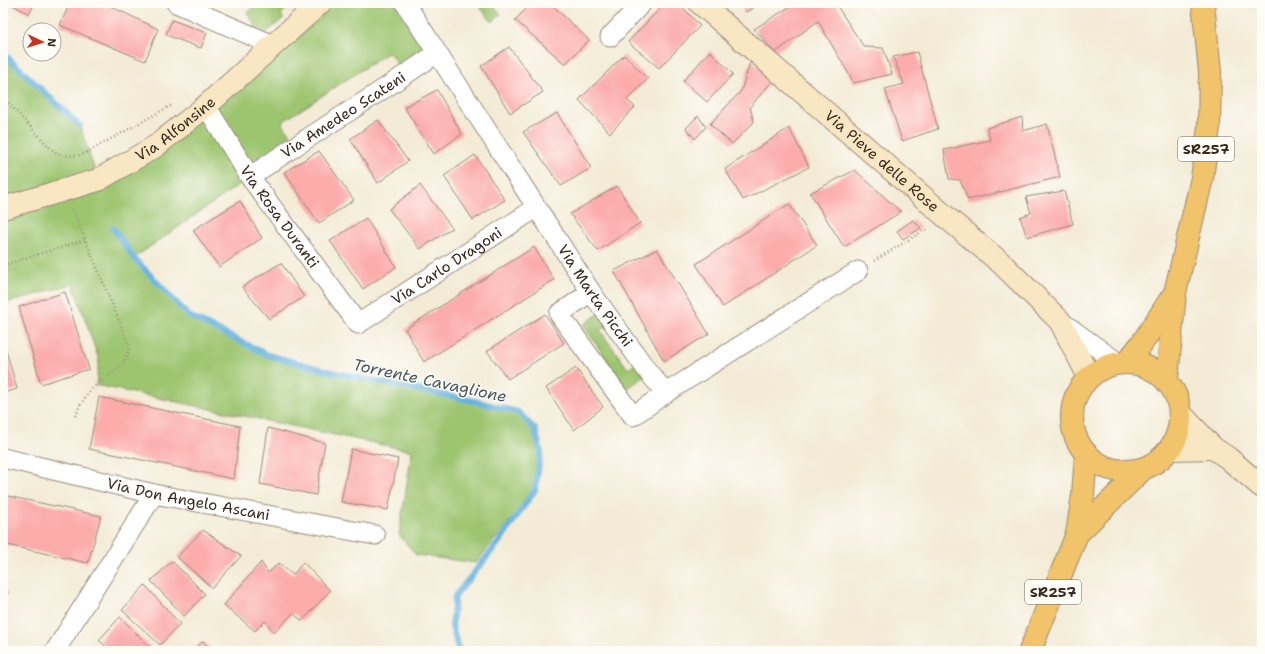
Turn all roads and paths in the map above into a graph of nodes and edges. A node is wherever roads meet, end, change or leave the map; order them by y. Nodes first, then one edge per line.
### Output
1 (176, 3) edge
2 (320, 3) edge
3 (405, 3) edge
4 (642, 3) edge
5 (700, 3) edge
6 (1203, 3) edge
7 (610, 37) dead end
8 (273, 45) junction
9 (437, 52) junction
10 (3, 97) edge
11 (178, 101) dead end
12 (206, 106) junction
13 (250, 177) junction
14 (65, 190) junction
15 (3, 208) edge
16 (536, 208) junction
17 (946, 217) junction
18 (85, 240) junction
19 (3, 265) edge
20 (858, 270) joint
21 (591, 292) junction
22 (1175, 293) junction
23 (1060, 321) junction
24 (358, 324) joint
25 (1122, 362) junction
26 (1089, 377) junction
27 (1167, 379) junction
28 (666, 393) junction
29 (1181, 414) junction
30 (75, 420) dead end
31 (1214, 448) junction
32 (1171, 449) junction
33 (1086, 454) junction
34 (3, 458) edge
35 (1142, 470) junction
36 (1262, 487) edge
37 (154, 494) junction
38 (1077, 534) junction
39 (375, 535) dead end
40 (56, 650) edge
41 (1030, 651) edge

1 - 8 street
2 - 8 street, Via Alfonsine
3 - 9 street, Via Marta Picchi
4 - 7 street
5 - 17 street, Via Pieve delle Rose
6 - 22 main road, SR257
8 - 12 street, Via Alfonsine
9 - 13 street, Via Amedeo Scateni
9 - 16 street, Via Marta Picchi
10 - 11 path
12 - 13 street, Via Rosa Duranti
12 - 14 street, Via Alfonsine
13 - 24 street, Via Rosa Duranti
14 - 15 street, Via Alfonsine
14 - 18 path
16 - 21 street, Via Marta Picchi
16 - 24 street, Via Carlo Dragoni
17 - 20 path
17 - 23 street, Via Pieve delle Rose
18 - 19 path
18 - 30 path
20 - 28 street
21 - 28 street, Via Marta Picchi
21 - 28 street
22 - 25 main road, SR257
22 - 27 main road, SR257
23 - 25 street, Via Pieve delle Rose
23 - 26 street, Via Pieve delle Rose
25 - 26 main road
25 - 27 main road
26 - 33 main road
27 - 29 main road, SR257
29 - 31 street
29 - 32 main road, SR257
31 - 32 street
31 - 36 street
32 - 35 main road, SR257
33 - 35 main road
33 - 38 main road, SR257
34 - 37 street, Via Don Angelo Ascani
35 - 38 main road, SR257
37 - 39 street, Via Don Angelo Ascani
37 - 40 street
38 - 41 main road, SR257

